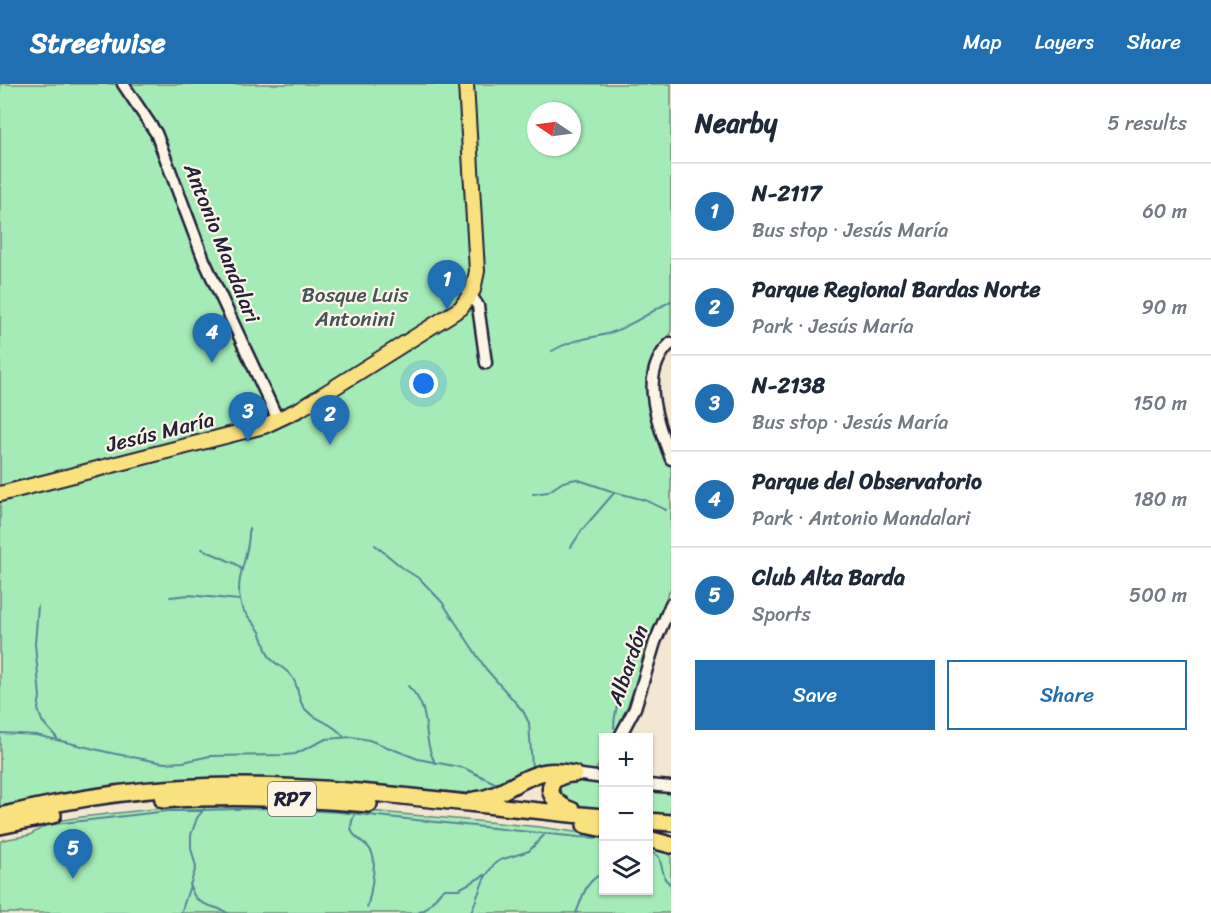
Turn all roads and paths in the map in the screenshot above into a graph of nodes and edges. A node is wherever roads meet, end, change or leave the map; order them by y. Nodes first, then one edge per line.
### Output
1 (123, 84) edge
2 (466, 84) edge
3 (471, 295) junction
4 (671, 343) edge
5 (486, 363) dead end
6 (278, 420) junction
7 (671, 459) edge
8 (0, 494) edge
9 (671, 604) edge
10 (622, 733) edge
11 (574, 774) junction
12 (599, 777) edge
13 (653, 785) edge
14 (671, 787) edge
15 (441, 801) junction
16 (0, 816) edge
17 (597, 823) edge
18 (0, 826) edge
19 (653, 840) edge
20 (671, 845) edge

1 - 6 street, Antonio Mandalari
2 - 3 main road
3 - 5 street
3 - 6 main road, Jesús María
4 - 7 street
6 - 8 main road, Jesús María
9 - 10 street, Albardón
11 - 12 street
11 - 15 highway
11 - 17 highway
13 - 14 street
15 - 16 highway, RP7
15 - 17 highway, RP7
17 - 18 highway, RP7
19 - 20 highway

